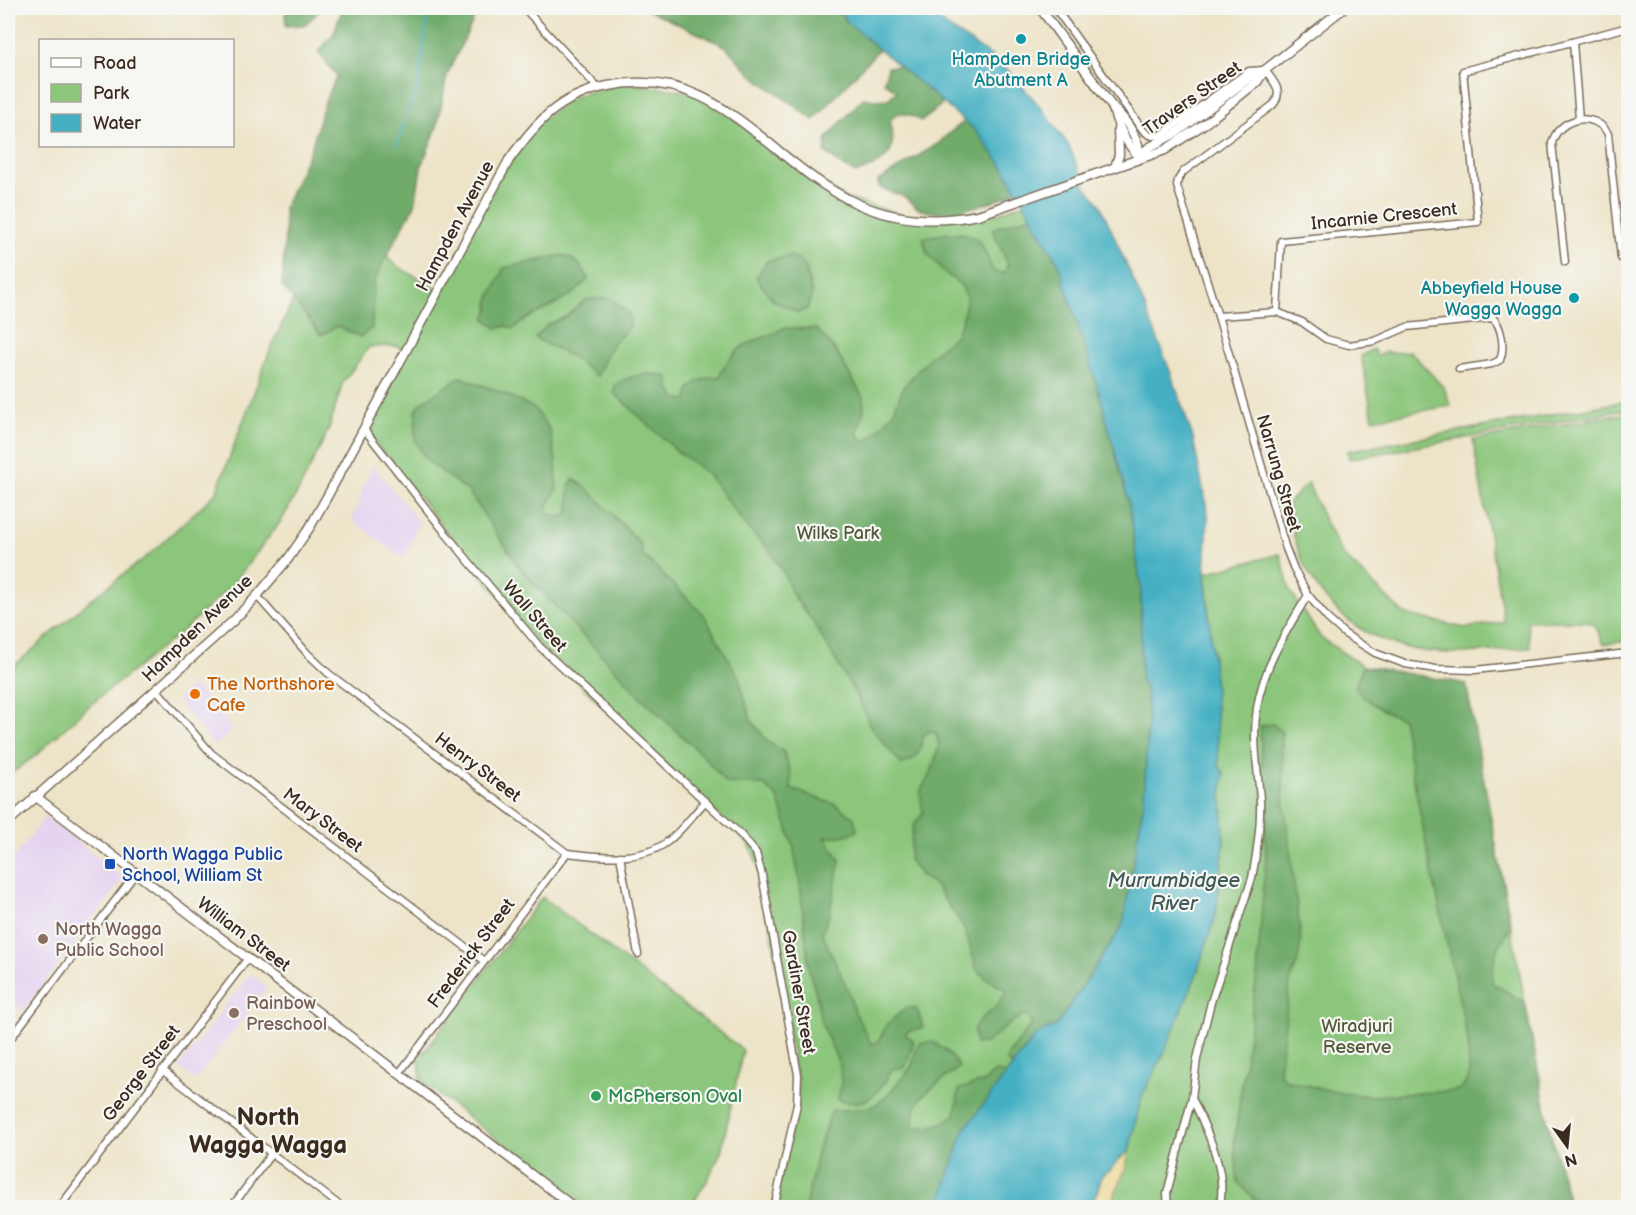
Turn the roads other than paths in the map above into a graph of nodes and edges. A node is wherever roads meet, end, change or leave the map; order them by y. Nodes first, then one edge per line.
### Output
1 (524, 8) edge
2 (1040, 8) edge
3 (1055, 8) edge
4 (1344, 8) edge
5 (1629, 27) edge
6 (1573, 42) junction
7 (1265, 70) junction
8 (598, 88) junction
9 (1113, 108) junction
10 (1579, 118) junction
11 (1116, 120) junction
12 (1140, 157) junction
13 (1111, 168) junction
14 (1621, 258) dead end
15 (1565, 262) dead end
16 (1277, 312) junction
17 (1218, 316) junction
18 (1459, 369) dead end
19 (364, 429) junction
20 (1308, 595) junction
21 (257, 596) junction
22 (1629, 654) edge
23 (156, 690) junction
24 (35, 796) junction
25 (705, 801) junction
26 (8, 822) edge
27 (567, 853) junction
28 (620, 856) junction
29 (136, 873) junction
30 (638, 954) dead end
31 (248, 958) junction
32 (484, 961) junction
33 (8, 1041) edge
34 (162, 1070) junction
35 (400, 1072) junction
36 (1192, 1098) junction
37 (271, 1154) junction
38 (59, 1208) edge
39 (231, 1208) edge
40 (343, 1208) edge
41 (575, 1208) edge
42 (774, 1208) edge
43 (1168, 1208) edge
44 (1219, 1208) edge

1 - 8 street
2 - 9 main road
3 - 7 street, Travers Street
4 - 7 main road, Travers Street
5 - 6 street, Incarnie Crescent
6 - 10 street
6 - 16 street, Incarnie Crescent
7 - 12 main road, Travers Street
7 - 17 street, Narrung Street
8 - 13 main road, Hampden Avenue
8 - 19 main road, Hampden Avenue
9 - 11 main road
9 - 12 main road
10 - 14 street
10 - 15 street
11 - 12 main road
11 - 13 main road
12 - 13 main road, Travers Street
16 - 17 street
16 - 18 street
17 - 20 street, Narrung Street
19 - 21 main road, Hampden Avenue
19 - 25 street, Wall Street
20 - 22 street, Narrung Street
20 - 36 street
21 - 23 main road, Hampden Avenue
21 - 27 street, Henry Street
23 - 24 main road, Hampden Avenue
23 - 32 street, Mary Street
24 - 26 main road, Hampden Avenue
24 - 29 main road, William Street
25 - 28 street
25 - 42 street, Gardiner Street
27 - 28 street
27 - 32 street, Frederick Street
28 - 30 street
29 - 31 main road, William Street
29 - 33 street
31 - 34 street, George Street
31 - 35 main road, William Street
32 - 35 street, Frederick Street
34 - 37 street
34 - 38 street, George Street
35 - 41 main road, William Street
36 - 43 street
36 - 44 street
37 - 39 street
37 - 40 street

